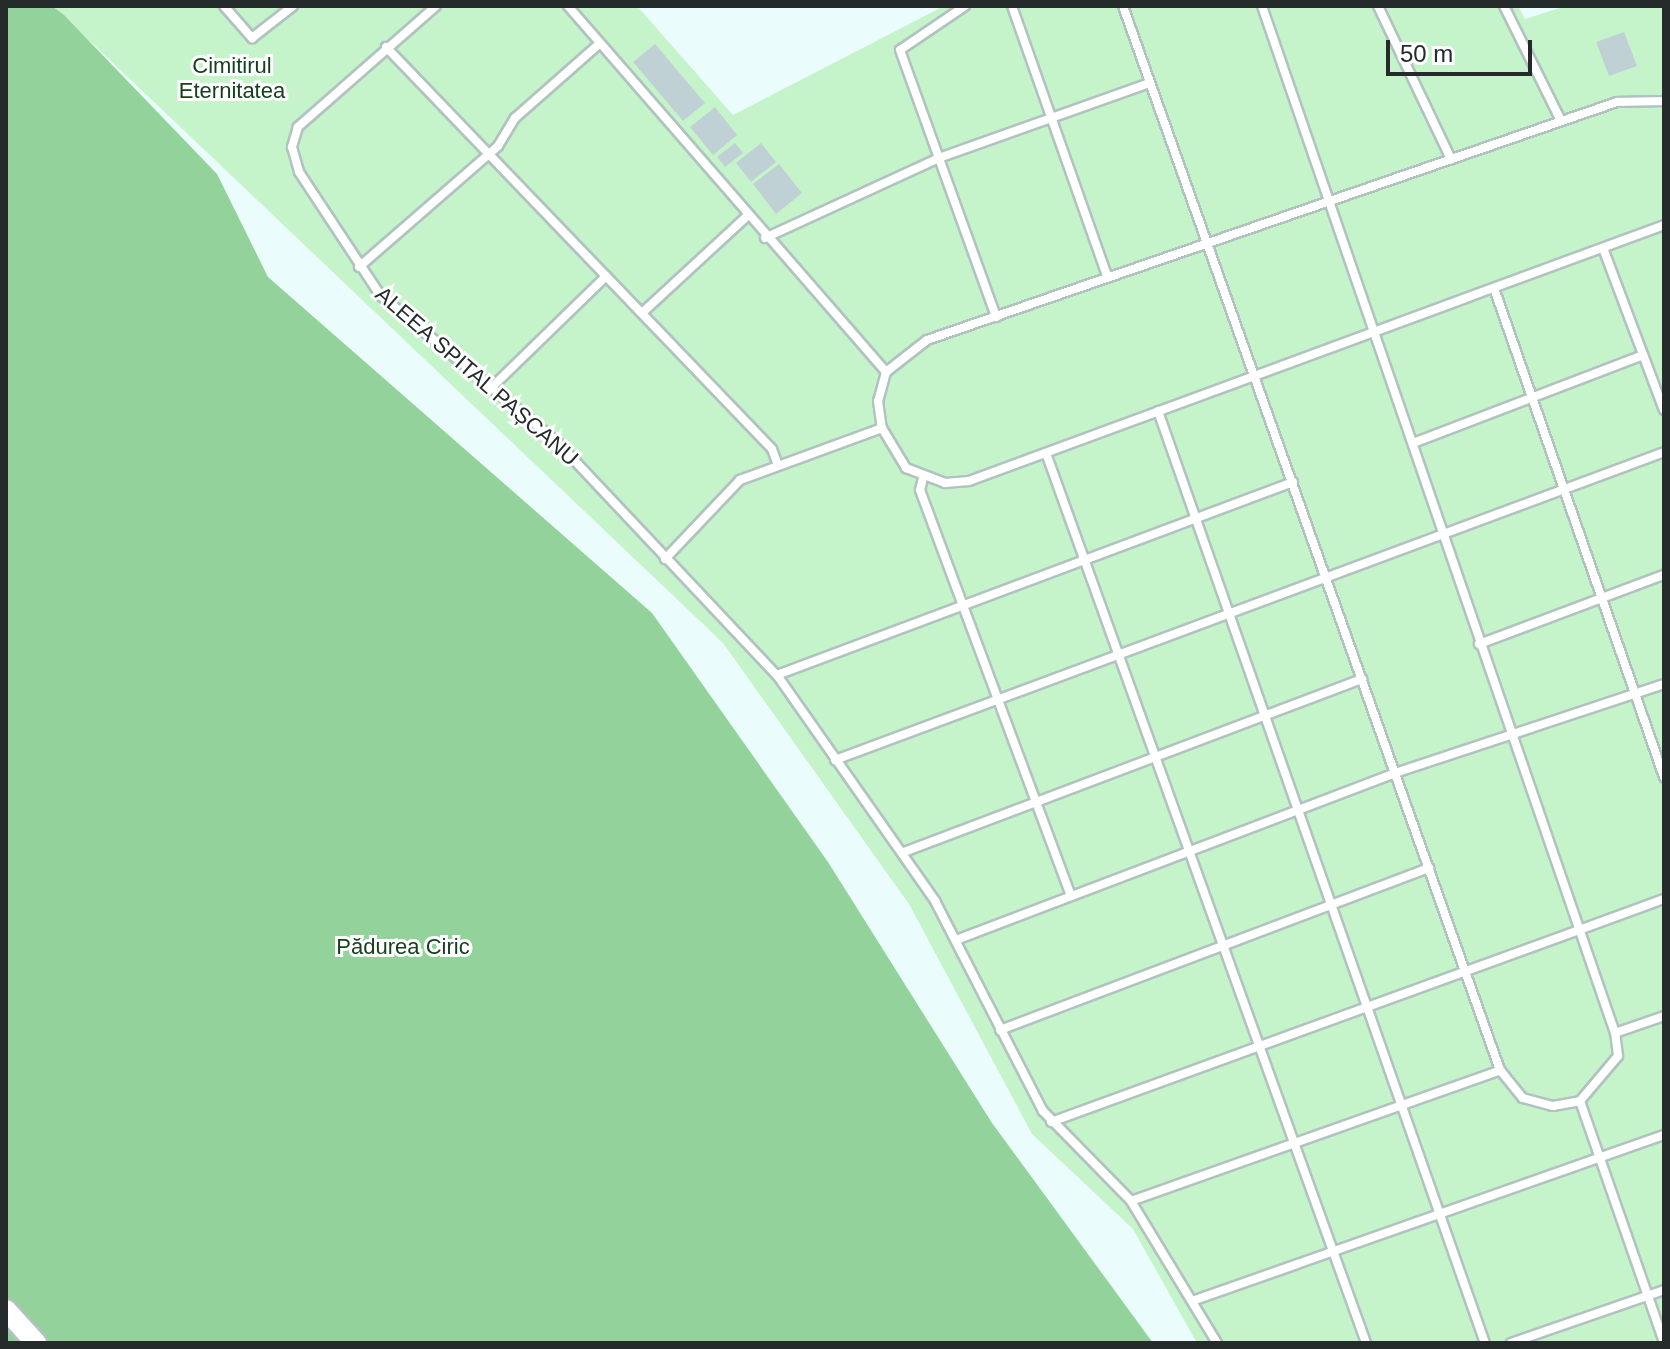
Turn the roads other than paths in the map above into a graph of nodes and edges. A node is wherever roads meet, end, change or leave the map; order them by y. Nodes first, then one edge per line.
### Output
1 (224, 6) edge
2 (293, 6) edge
3 (436, 6) edge
4 (568, 6) edge
5 (965, 6) edge
6 (1012, 6) edge
7 (1123, 6) edge
8 (1262, 6) edge
9 (1378, 6) edge
10 (1504, 6) edge
11 (599, 44) junction
12 (386, 47) junction
13 (1150, 83) junction
14 (1664, 101) edge
15 (1051, 117) junction
16 (1561, 121) junction
17 (488, 154) junction
18 (939, 158) junction
19 (1451, 159) junction
20 (1331, 201) junction
21 (746, 217) junction
22 (1664, 225) edge
23 (765, 238) junction
24 (1208, 242) junction
25 (1603, 248) junction
26 (359, 267) junction
27 (606, 276) junction
28 (1108, 278) junction
29 (1494, 288) junction
30 (642, 313) junction
31 (996, 317) junction
32 (1376, 331) junction
33 (1643, 355) junction
34 (886, 372) junction
35 (1255, 375) junction
36 (490, 389) junction
37 (1533, 397) junction
38 (1663, 407) edge
39 (1158, 411) junction
40 (882, 428) junction
41 (1413, 443) junction
42 (1664, 452) edge
43 (1046, 453) junction
44 (777, 463) junction
45 (923, 478) junction
46 (1293, 482) junction
47 (1565, 491) junction
48 (1197, 518) junction
49 (1444, 535) junction
50 (1087, 558) junction
51 (665, 559) junction
52 (1326, 575) junction
53 (1664, 575) edge
54 (1602, 598) junction
55 (962, 605) junction
56 (1230, 610) junction
57 (1479, 644) junction
58 (1122, 649) junction
59 (777, 675) junction
60 (1362, 679) junction
61 (1664, 684) edge
62 (1635, 694) junction
63 (997, 696) junction
64 (1267, 713) junction
65 (1511, 733) junction
66 (1159, 753) junction
67 (835, 760) junction
68 (1395, 773) junction
69 (1664, 777) edge
70 (1035, 800) junction
71 (1300, 809) junction
72 (1193, 849) junction
73 (904, 852) junction
74 (1429, 868) junction
75 (1071, 895) junction
76 (1664, 899) edge
77 (1335, 904) junction
78 (1579, 930) junction
79 (956, 940) junction
80 (1226, 942) junction
81 (1465, 971) junction
82 (1369, 1005) junction
83 (1664, 1016) edge
84 (1000, 1030) junction
85 (1615, 1033) junction
86 (1261, 1045) junction
87 (1500, 1070) junction
88 (1580, 1101) junction
89 (1403, 1105) junction
90 (1051, 1122) junction
91 (1664, 1135) edge
92 (1295, 1142) junction
93 (1599, 1158) junction
94 (1131, 1201) junction
95 (1441, 1215) junction
96 (1334, 1252) junction
97 (1664, 1290) edge
98 (1647, 1295) junction
99 (1195, 1300) junction
100 (7, 1312) edge
101 (1664, 1342) edge
102 (23, 1343) edge
103 (36, 1343) edge
104 (1217, 1343) edge
105 (1366, 1343) edge
106 (1485, 1343) edge
107 (1511, 1343) edge

1 - 2 lane
3 - 12 lane, ALEEA SPITAL PAȘCANU
4 - 11 lane
5 - 18 lane
6 - 15 lane
7 - 13 lane
8 - 20 lane
9 - 19 lane
10 - 16 lane
11 - 17 lane
11 - 21 lane
12 - 17 lane
12 - 26 lane, ALEEA SPITAL PAȘCANU
13 - 15 lane
13 - 24 lane
14 - 16 lane
15 - 18 lane
15 - 28 lane
16 - 19 lane
17 - 26 lane
17 - 27 lane
18 - 23 lane
18 - 31 lane
19 - 20 lane
20 - 24 lane
20 - 32 lane
21 - 23 lane
21 - 30 lane
22 - 25 lane
23 - 34 lane
24 - 28 lane
24 - 35 lane
25 - 29 lane
25 - 33 lane
26 - 36 lane, ALEEA SPITAL PAȘCANU
27 - 30 lane
27 - 36 lane
28 - 31 lane
29 - 32 lane
29 - 37 lane
30 - 44 lane
31 - 34 lane
32 - 35 lane
32 - 41 lane
33 - 37 lane
33 - 38 lane
34 - 40 lane
35 - 39 lane
35 - 46 lane
36 - 51 lane, ALEEA SPITAL PAȘCANU
37 - 41 lane
37 - 47 lane
39 - 43 lane
39 - 48 lane
40 - 44 lane
40 - 45 lane
41 - 49 lane
42 - 47 lane
43 - 45 lane
43 - 50 lane
44 - 51 lane
45 - 55 lane
46 - 48 lane
46 - 52 lane
47 - 49 lane
47 - 54 lane
48 - 50 lane
48 - 56 lane
49 - 52 lane
49 - 57 lane
50 - 55 lane
50 - 58 lane
51 - 59 lane, ALEEA SPITAL PAȘCANU
52 - 56 lane
52 - 60 lane
53 - 54 lane
54 - 57 lane
54 - 62 lane
55 - 59 lane
55 - 63 lane
56 - 58 lane
56 - 64 lane
57 - 65 lane
58 - 63 lane
58 - 66 lane
59 - 67 lane, ALEEA SPITAL PAȘCANU
60 - 64 lane
60 - 68 lane
61 - 62 lane
62 - 65 lane
62 - 69 lane
63 - 67 lane
63 - 70 lane
64 - 66 lane
64 - 71 lane
65 - 68 lane
65 - 78 lane
66 - 70 lane
66 - 72 lane
67 - 73 lane, ALEEA SPITAL PAȘCANU
68 - 71 lane
68 - 74 lane
70 - 73 lane
70 - 75 lane
71 - 72 lane
71 - 77 lane
72 - 75 lane
72 - 80 lane
73 - 79 lane, ALEEA SPITAL PAȘCANU
74 - 77 lane
74 - 81 lane
75 - 79 lane
76 - 78 lane
77 - 80 lane
77 - 82 lane
78 - 81 lane
78 - 85 lane
79 - 84 lane, ALEEA SPITAL PAȘCANU
80 - 84 lane
80 - 86 lane
81 - 82 lane
81 - 87 lane
82 - 86 lane
82 - 89 lane
83 - 85 lane
84 - 90 lane, ALEEA SPITAL PAȘCANU
85 - 88 lane
86 - 90 lane
86 - 92 lane
87 - 88 lane
87 - 89 lane
88 - 93 lane
89 - 92 lane
89 - 95 lane
90 - 94 lane, ALEEA SPITAL PAȘCANU
91 - 93 lane
92 - 94 lane
92 - 96 lane
93 - 95 lane
93 - 98 lane
94 - 99 lane, ALEEA SPITAL PAȘCANU
95 - 96 lane
95 - 106 lane
96 - 99 lane
96 - 105 lane
97 - 98 lane
98 - 101 lane
98 - 107 lane
99 - 104 lane, ALEEA SPITAL PAȘCANU
100 - 102 street
100 - 103 street

